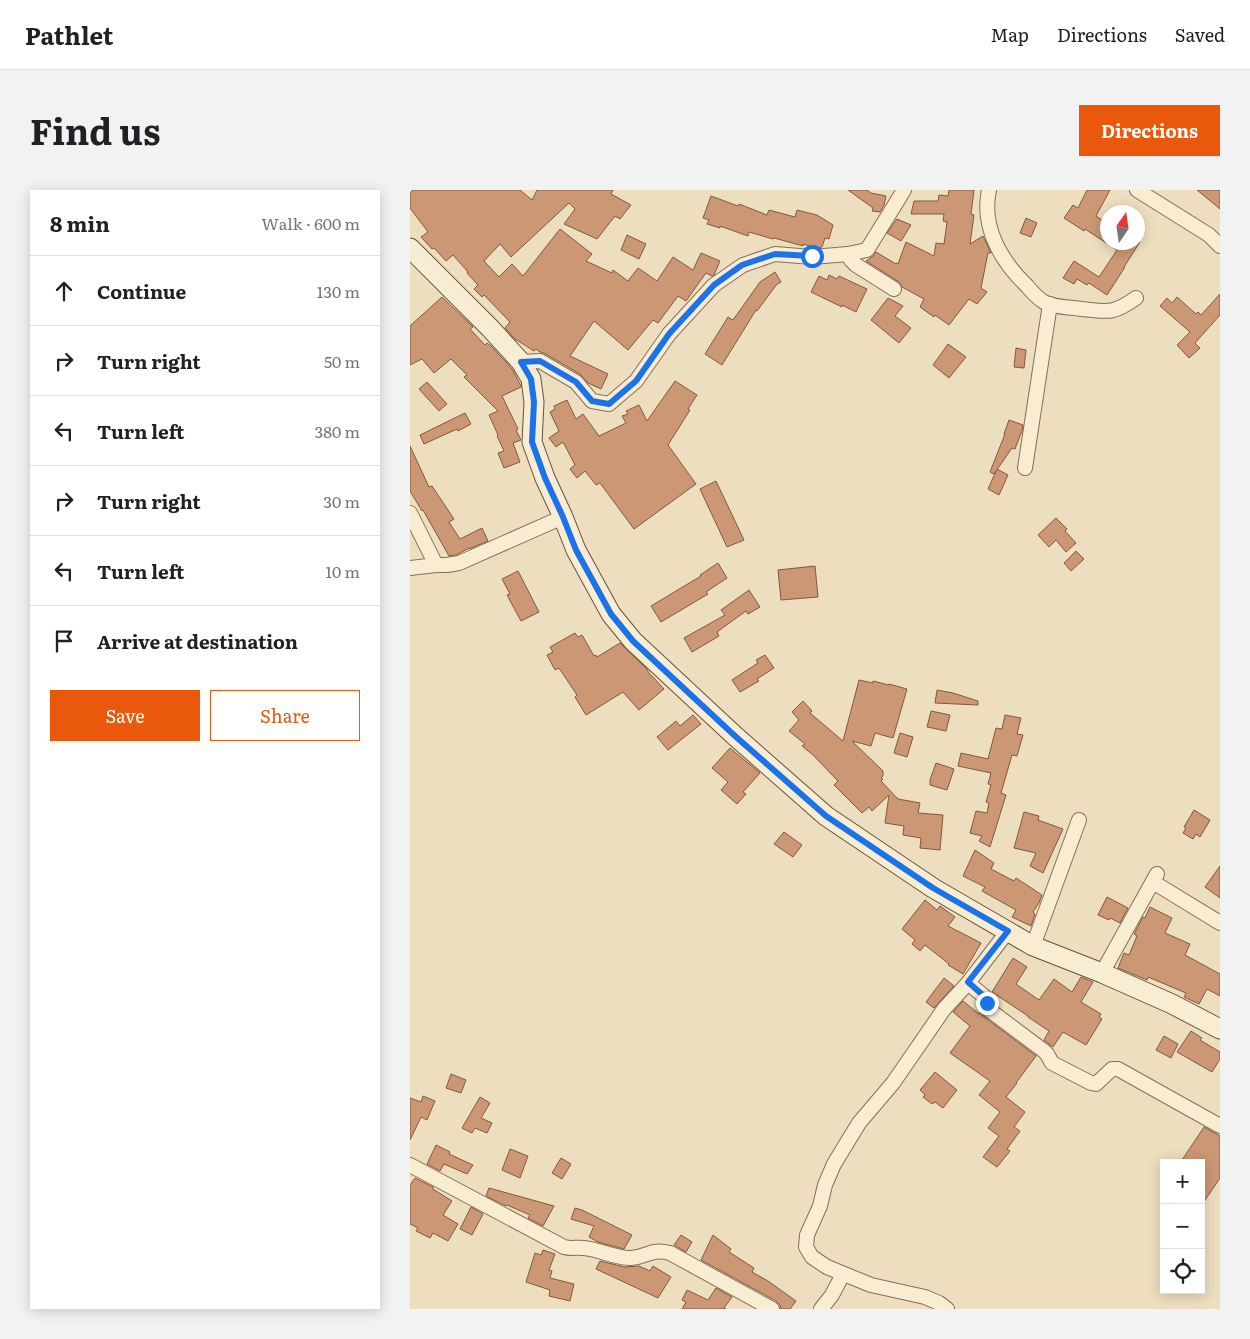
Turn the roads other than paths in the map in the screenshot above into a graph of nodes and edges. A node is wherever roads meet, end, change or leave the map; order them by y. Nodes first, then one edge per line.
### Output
1 (904, 190) edge
2 (989, 190) edge
3 (1138, 190) edge
4 (1220, 246) edge
5 (410, 248) edge
6 (848, 254) junction
7 (894, 289) dead end
8 (1136, 298) dead end
9 (1050, 304) junction
10 (521, 362) junction
11 (1025, 468) dead end
12 (410, 513) edge
13 (563, 517) junction
14 (436, 565) junction
15 (410, 568) edge
16 (1079, 820) dead end
17 (1220, 923) edge
18 (1008, 931) junction
19 (1033, 946) junction
20 (1102, 972) junction
21 (968, 982) junction
22 (1220, 1029) edge
23 (1220, 1126) edge
24 (410, 1165) edge
25 (842, 1275) junction
26 (772, 1309) edge
27 (821, 1309) edge
28 (947, 1309) edge

1 - 6 street
2 - 9 street
3 - 4 street
5 - 10 main road
6 - 7 street
6 - 10 street
8 - 9 street
9 - 11 street
10 - 13 main road
12 - 14 street
13 - 14 street
13 - 18 main road
14 - 15 street
16 - 19 street
17 - 20 street
18 - 19 main road
18 - 21 street
19 - 20 main road
20 - 22 main road
21 - 23 street
21 - 25 street
24 - 26 street
25 - 27 street
25 - 28 street

